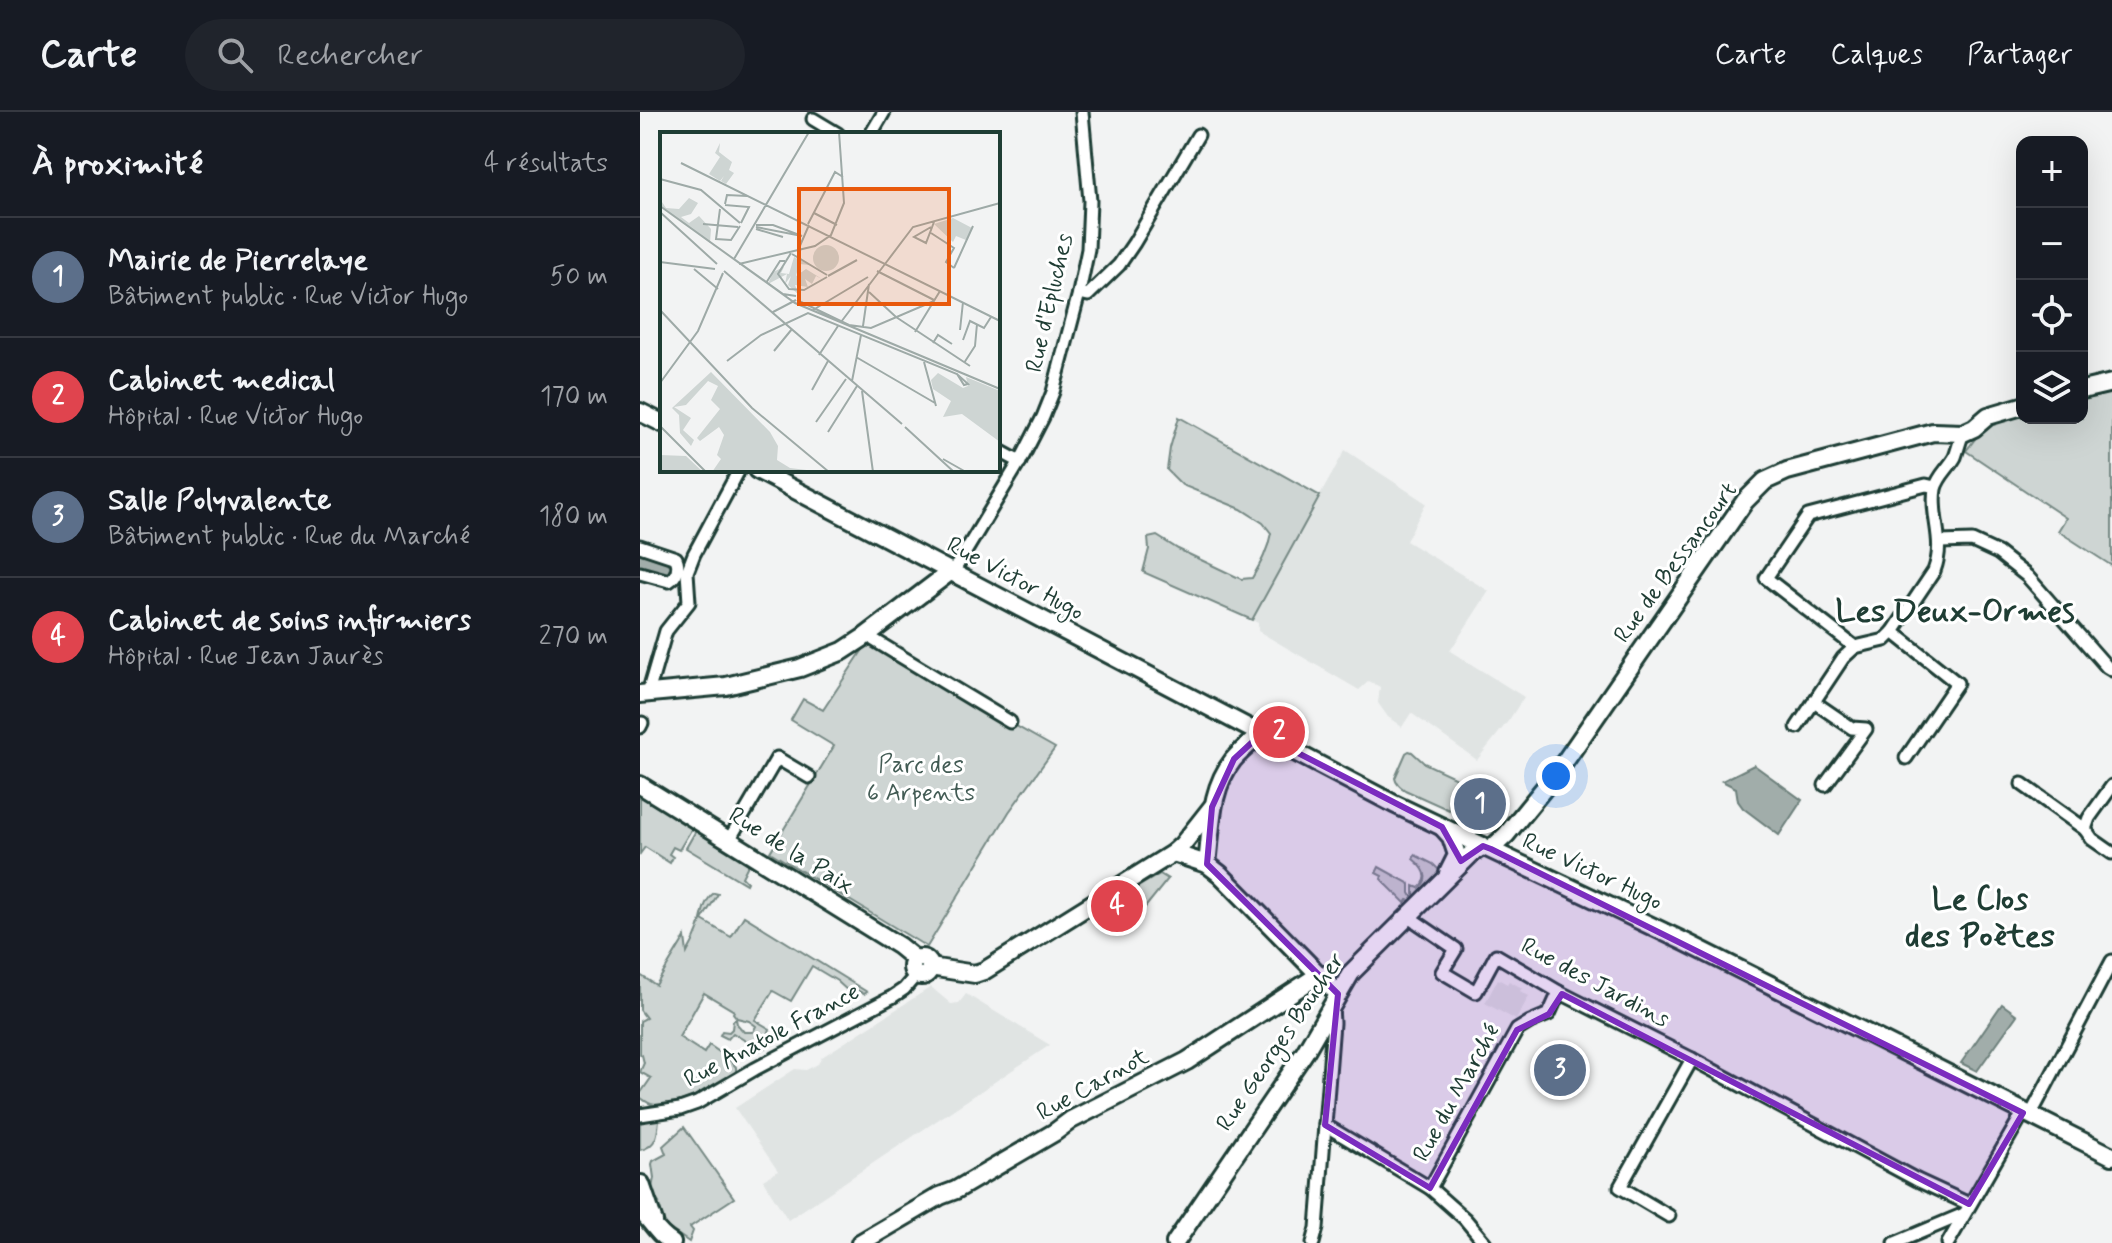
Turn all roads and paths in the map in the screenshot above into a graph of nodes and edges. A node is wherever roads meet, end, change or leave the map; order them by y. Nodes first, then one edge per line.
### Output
1 (884, 112) edge
2 (1082, 112) edge
3 (813, 119) dead end
4 (835, 132) edge
5 (872, 132) edge
6 (1198, 135) dead end
7 (1079, 293) junction
8 (2112, 383) edge
9 (2088, 389) edge
10 (2016, 408) edge
11 (640, 412) edge
12 (660, 422) edge
13 (1963, 433) junction
14 (1000, 451) edge
15 (1020, 462) junction
16 (738, 472) edge
17 (761, 472) edge
18 (1935, 487) junction
19 (1940, 542) junction
20 (640, 546) edge
21 (950, 572) junction
22 (640, 573) edge
23 (1893, 632) junction
24 (869, 634) junction
25 (1855, 647) junction
26 (2112, 670) edge
27 (644, 694) edge
28 (1814, 702) junction
29 (1010, 722) dead end
30 (1797, 727) dead end
31 (1261, 734) junction
32 (1906, 758) dead end
33 (809, 777) dead end
34 (2022, 784) dead end
35 (640, 785) edge
36 (1825, 785) dead end
37 (2112, 786) edge
38 (1212, 807) junction
39 (1442, 827) junction
40 (2085, 829) junction
41 (729, 840) junction
42 (1487, 847) junction
43 (1173, 853) junction
44 (2112, 853) edge
45 (1207, 864) junction
46 (1443, 881) junction
47 (1409, 917) junction
48 (2112, 961) edge
49 (920, 967) junction
50 (1320, 974) junction
51 (1559, 992) junction
52 (1335, 1000) junction
53 (1692, 1059) junction
54 (2027, 1114) junction
55 (640, 1115) edge
56 (1325, 1125) junction
57 (2112, 1156) edge
58 (640, 1173) edge
59 (640, 1185) edge
60 (1430, 1188) junction
61 (1966, 1209) junction
62 (640, 1210) edge
63 (1669, 1216) dead end
64 (656, 1227) junction
65 (672, 1243) edge
66 (860, 1243) edge
67 (1175, 1243) edge
68 (1313, 1243) edge
69 (1485, 1243) edge
70 (1895, 1243) edge
71 (1948, 1243) edge

1 - 5 street
2 - 7 street, Rue d'Epluches
3 - 4 street
6 - 7 street
7 - 15 street, Rue d'Epluches
8 - 9 street
10 - 13 street, Rue de Bessancourt
11 - 12 street
13 - 18 street
13 - 42 street, Rue de Bessancourt
14 - 15 street
15 - 21 street, Rue d'Epluches
16 - 27 street
17 - 21 street, Rue Victor Hugo
18 - 19 street
18 - 25 street
19 - 23 street
19 - 26 street
20 - 22 street
21 - 24 street
21 - 31 street, Rue Victor Hugo
23 - 25 street
23 - 32 street
24 - 27 street
24 - 29 street
25 - 28 street
28 - 30 street
28 - 36 street
31 - 38 street
31 - 39 street, Rue Victor Hugo
33 - 41 street
34 - 40 street
35 - 41 street, Rue de la Paix
37 - 40 street
38 - 43 street
38 - 45 street
39 - 42 street, Rue Victor Hugo
39 - 46 street, Rue Georges Boucher
40 - 44 street
41 - 49 street, Rue de la Paix
42 - 46 street, Rue Georges Boucher
42 - 54 street, Rue Victor Hugo
43 - 45 street
43 - 49 street
45 - 50 street
46 - 47 street, Rue Georges Boucher
47 - 51 street, Rue des Jardins
47 - 52 street, Rue Georges Boucher
48 - 54 street
49 - 55 street, Rue Anatole France
50 - 52 street
50 - 66 street, Rue Carnot
51 - 53 street, Rue des Jardins
51 - 60 street, Rue du Marché
52 - 56 street
52 - 67 street, Rue Georges Boucher
53 - 61 street, Rue des Jardins
53 - 63 street
54 - 57 street, Rue Victor Hugo
54 - 61 street
56 - 60 street
56 - 68 street
58 - 59 street
59 - 64 street
60 - 69 street
61 - 70 street
61 - 71 street
62 - 64 street
64 - 65 street

